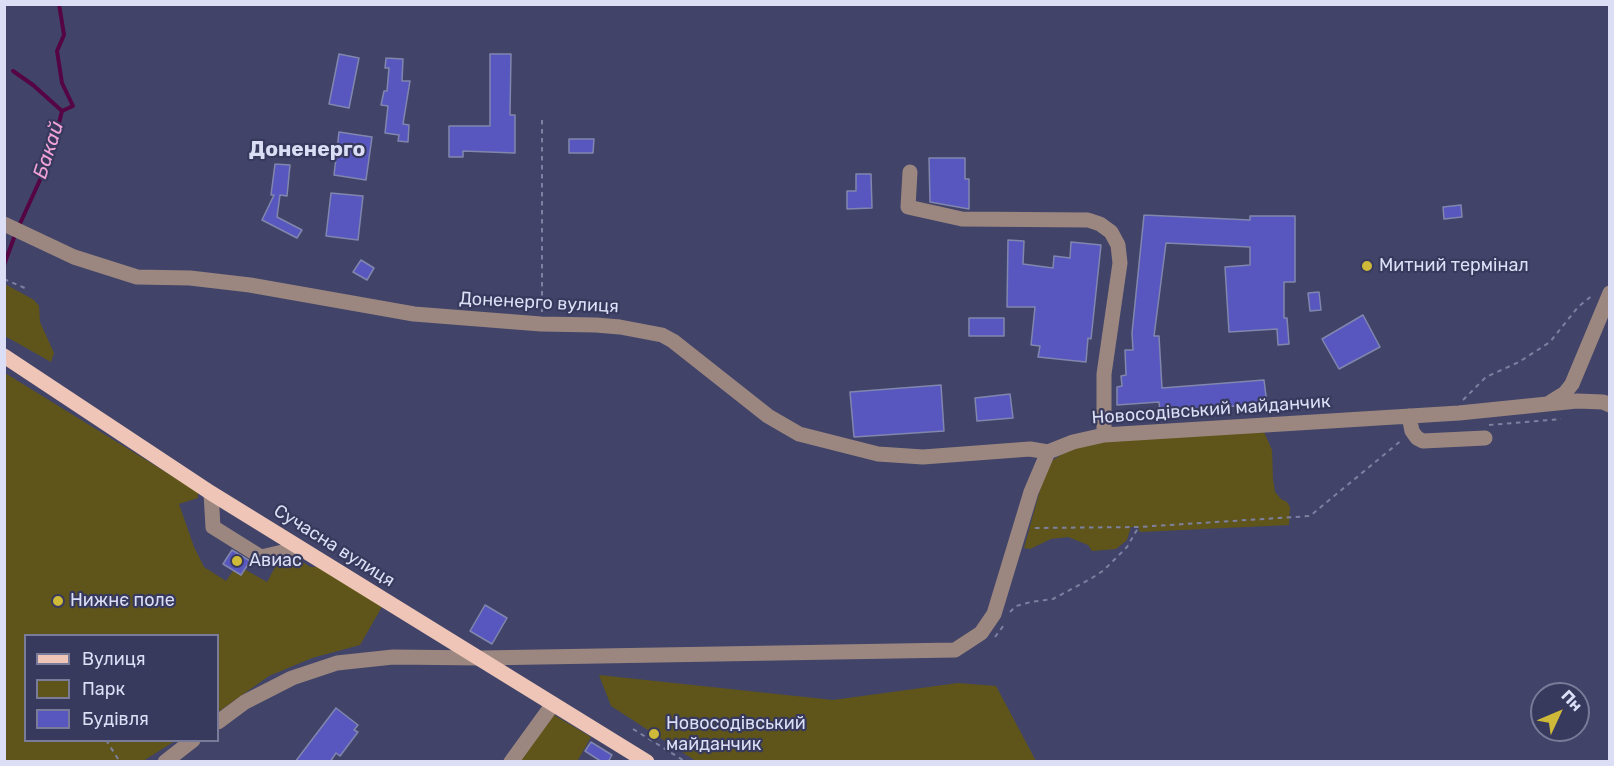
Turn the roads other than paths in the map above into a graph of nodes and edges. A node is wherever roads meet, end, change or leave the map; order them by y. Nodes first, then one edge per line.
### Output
1 (910, 172) dead end
2 (4, 224) edge
3 (1602, 293) edge
4 (6, 357) edge
5 (1549, 404) junction
6 (1610, 405) edge
7 (1409, 416) junction
8 (1474, 418) junction
9 (1104, 435) junction
10 (1485, 438) dead end
11 (1461, 439) junction
12 (1048, 452) junction
13 (211, 493) junction
14 (300, 548) junction
15 (481, 658) junction
16 (553, 705) junction
17 (219, 721) edge
18 (192, 742) edge
19 (165, 762) edge
20 (511, 762) edge
21 (647, 762) edge

1 - 9 street
2 - 12 street, Доненерго вулиця
3 - 5 street
4 - 13 main road, Сучасна вулиця
5 - 6 street, Новосодівський майданчик
5 - 8 street, Новосодівський майданчик
7 - 8 street, Новосодівський майданчик
7 - 9 street, Новосодівський майданчик
7 - 11 street
8 - 11 street
9 - 12 street, Новосодівський майданчик
10 - 11 street
12 - 15 street
13 - 14 main road, Сучасна вулиця
13 - 14 street
14 - 15 main road, Сучасна вулиця
15 - 16 main road, Сучасна вулиця
15 - 17 street
16 - 20 street
16 - 21 main road, Сучасна вулиця
18 - 19 street

